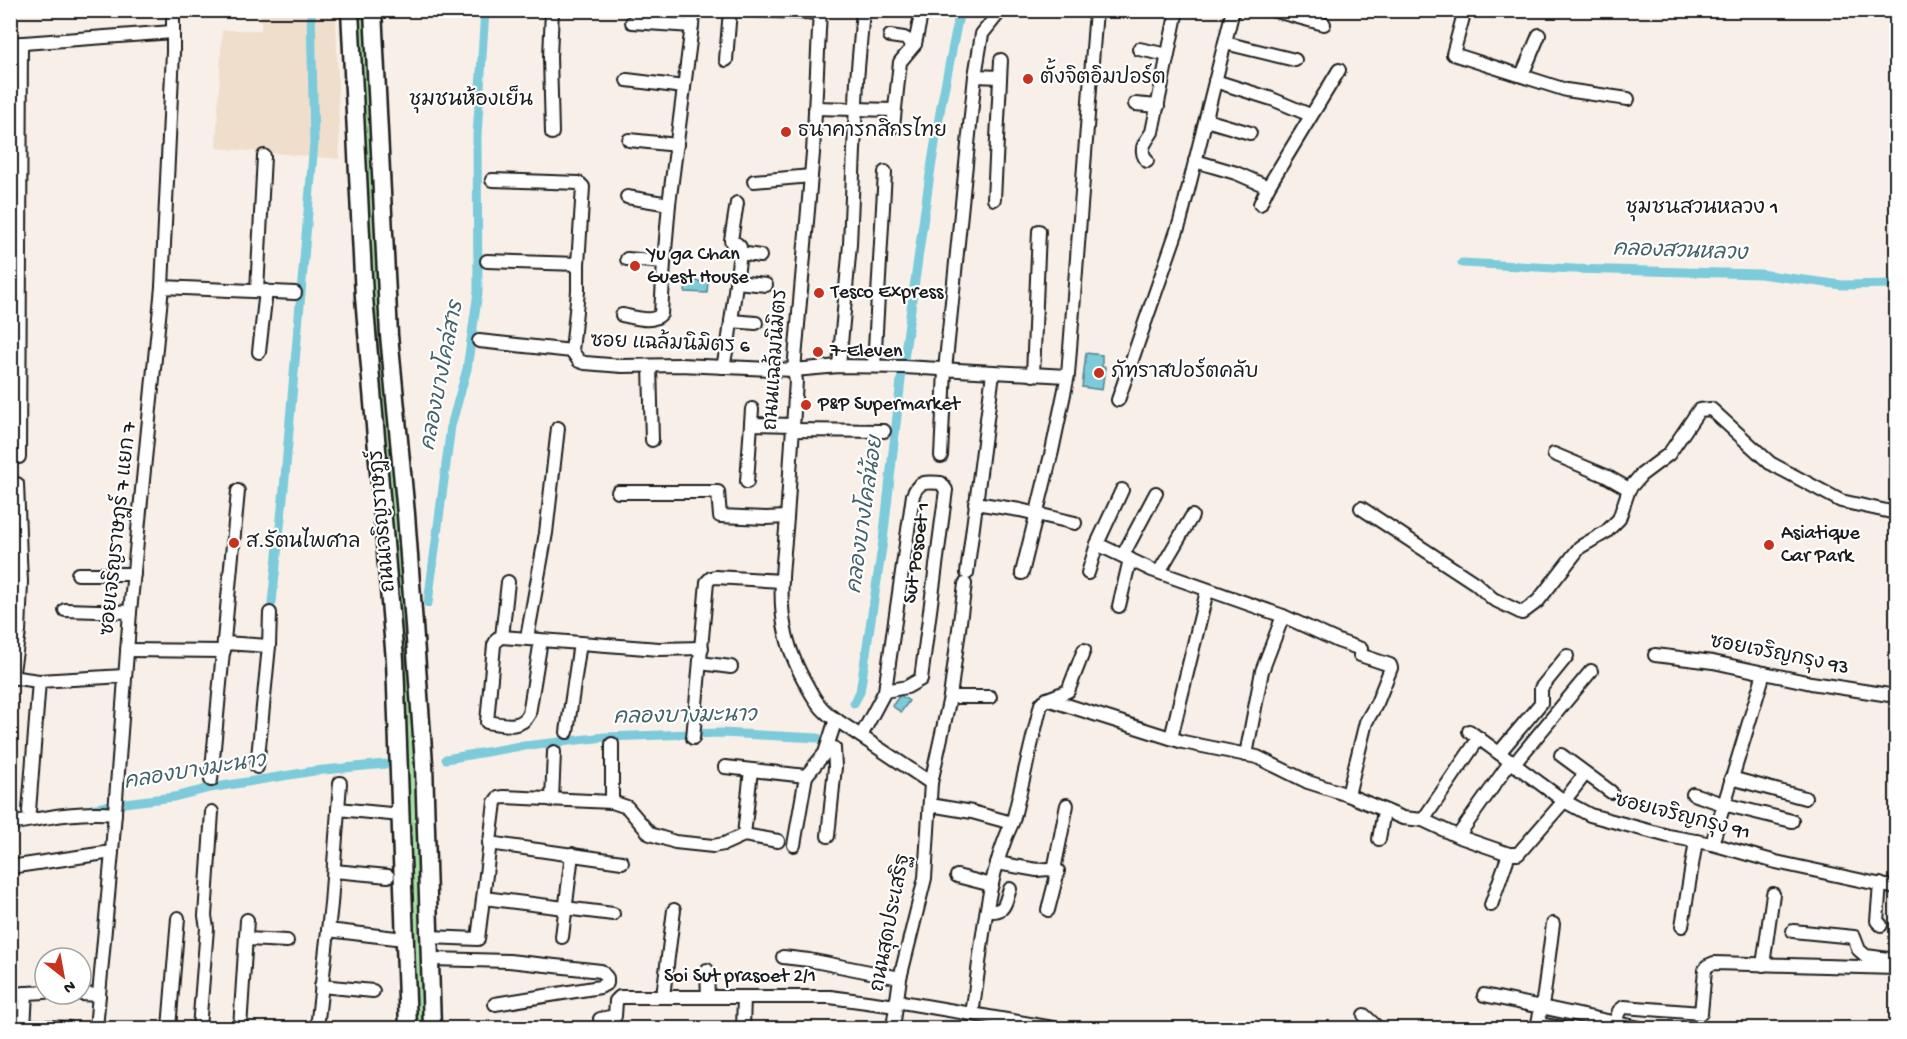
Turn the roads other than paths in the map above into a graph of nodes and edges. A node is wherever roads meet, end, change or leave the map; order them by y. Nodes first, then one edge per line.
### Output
1 (173, 10) edge
2 (350, 10) edge
3 (373, 10) edge
4 (552, 10) edge
5 (694, 10) edge
6 (730, 10) edge
7 (755, 10) edge
8 (863, 10) edge
9 (921, 10) edge
10 (1001, 10) edge
11 (1096, 10) edge
12 (1178, 10) edge
13 (1233, 10) edge
14 (1272, 10) edge
15 (1466, 10) edge
16 (820, 12) edge
17 (632, 22) dead end
18 (1324, 24) dead end
19 (692, 26) junction
20 (173, 32) junction
21 (1539, 35) dead end
22 (890, 36) dead end
23 (16, 43) edge
24 (1225, 43) junction
25 (915, 44) junction
26 (1139, 49) dead end
27 (1168, 55) junction
28 (726, 60) dead end
29 (1001, 60) dead end
30 (1295, 60) dead end
31 (1339, 70) dead end
32 (1522, 75) junction
33 (975, 76) junction
34 (1000, 77) junction
35 (627, 80) dead end
36 (1215, 81) junction
37 (684, 87) junction
38 (1628, 99) dead end
39 (1135, 104) dead end
40 (1158, 106) junction
41 (815, 108) junction
42 (855, 109) junction
43 (894, 110) junction
44 (1310, 116) junction
45 (1206, 120) junction
46 (893, 127) dead end
47 (552, 133) dead end
48 (1250, 133) dead end
49 (629, 140) dead end
50 (677, 145) junction
51 (264, 156) dead end
52 (1146, 161) dead end
53 (1195, 161) junction
54 (885, 172) dead end
55 (811, 176) junction
56 (492, 180) dead end
57 (754, 181) dead end
58 (1268, 187) junction
59 (627, 197) dead end
60 (994, 199) dead end
61 (737, 203) dead end
62 (669, 204) junction
63 (1260, 204) dead end
64 (1039, 231) dead end
65 (740, 253) junction
66 (760, 256) dead end
67 (627, 259) dead end
68 (487, 261) dead end
69 (664, 262) junction
70 (578, 264) junction
71 (736, 282) junction
72 (766, 285) dead end
73 (162, 286) junction
74 (262, 291) junction
75 (295, 293) dead end
76 (621, 315) dead end
77 (731, 321) junction
78 (756, 323) dead end
79 (479, 341) dead end
80 (572, 351) junction
81 (259, 352) dead end
82 (650, 366) junction
83 (839, 366) junction
84 (874, 366) junction
85 (723, 367) junction
86 (945, 369) junction
87 (794, 370) junction
88 (993, 372) junction
89 (1033, 375) junction
90 (1067, 376) junction
91 (1118, 400) dead end
92 (752, 409) dead end
93 (751, 424) junction
94 (15, 427) edge
95 (793, 427) junction
96 (558, 428) dead end
97 (884, 431) dead end
98 (652, 440) dead end
99 (1554, 454) dead end
100 (940, 456) dead end
101 (20, 458) dead end
102 (747, 482) dead end
103 (16, 484) dead end
104 (1629, 489) junction
105 (1122, 490) dead end
106 (238, 491) dead end
107 (618, 492) dead end
108 (1156, 493) dead end
109 (975, 503) junction
110 (1361, 508) dead end
111 (1896, 513) edge
112 (1037, 514) junction
113 (1192, 516) dead end
114 (787, 517) junction
115 (1075, 523) dead end
116 (1097, 544) junction
117 (1127, 557) junction
118 (1159, 572) junction
119 (1022, 573) dead end
120 (1088, 573) dead end
121 (78, 574) dead end
122 (134, 574) junction
123 (782, 581) junction
124 (16, 582) edge
125 (508, 582) dead end
126 (1207, 591) junction
127 (1119, 606) dead end
128 (65, 610) dead end
129 (130, 612) junction
130 (270, 613) dead end
131 (1283, 616) junction
132 (502, 637) junction
133 (527, 638) junction
134 (542, 640) junction
135 (580, 643) junction
136 (269, 646) junction
137 (224, 647) junction
138 (702, 648) junction
139 (127, 650) junction
140 (1084, 650) dead end
141 (1567, 656) dead end
142 (1655, 656) dead end
143 (700, 663) junction
144 (731, 667) dead end
145 (1591, 671) dead end
146 (1764, 673) junction
147 (124, 676) junction
148 (11, 677) edge
149 (39, 681) junction
150 (885, 691) junction
151 (1896, 696) edge
152 (950, 697) junction
153 (990, 697) dead end
154 (1047, 699) junction
155 (836, 719) junction
156 (567, 732) dead end
157 (693, 732) dead end
158 (861, 736) junction
159 (1171, 738) junction
160 (612, 744) dead end
161 (828, 745) junction
162 (554, 752) dead end
163 (1499, 753) junction
164 (1246, 755) junction
165 (1561, 755) dead end
166 (1512, 763) junction
167 (257, 767) dead end
168 (725, 767) dead end
169 (751, 770) junction
170 (1585, 774) junction
171 (806, 776) junction
172 (1731, 778) junction
173 (211, 780) dead end
174 (340, 783) dead end
175 (931, 783) junction
176 (1611, 792) dead end
177 (1693, 794) dead end
178 (1348, 795) junction
179 (1805, 798) dead end
180 (552, 800) junction
181 (1564, 801) junction
182 (612, 802) junction
183 (1723, 804) junction
184 (930, 805) junction
185 (1067, 805) dead end
186 (338, 809) junction
187 (29, 811) dead end
188 (1384, 811) junction
189 (212, 812) dead end
190 (115, 813) junction
191 (401, 815) junction
192 (1423, 820) junction
193 (1792, 821) dead end
194 (1012, 823) junction
195 (10, 824) edge
196 (744, 836) junction
197 (828, 836) dead end
198 (1458, 836) junction
199 (1379, 839) dead end
200 (778, 841) dead end
201 (1696, 842) junction
202 (489, 843) junction
203 (1712, 844) junction
204 (794, 845) dead end
205 (112, 852) junction
206 (572, 854) junction
207 (1509, 854) junction
208 (622, 862) dead end
209 (997, 863) junction
210 (10, 867) edge
211 (1054, 870) junction
212 (334, 871) junction
213 (388, 876) dead end
214 (957, 876) dead end
215 (1880, 884) junction
216 (992, 885) junction
217 (1896, 888) edge
218 (1010, 890) dead end
219 (1773, 894) dead end
220 (484, 898) junction
221 (1491, 905) dead end
222 (566, 908) junction
223 (674, 910) dead end
224 (1048, 910) dead end
225 (988, 911) junction
226 (613, 914) dead end
227 (178, 918) dead end
228 (247, 920) dead end
229 (1553, 924) dead end
230 (1881, 925) dead end
231 (1682, 926) dead end
232 (328, 930) junction
233 (1793, 930) dead end
234 (429, 937) junction
235 (562, 937) dead end
236 (246, 939) junction
237 (404, 939) junction
238 (287, 941) dead end
239 (783, 957) dead end
240 (432, 959) junction
241 (1896, 960) edge
242 (1763, 965) junction
243 (1896, 968) edge
244 (707, 970) dead end
245 (900, 978) junction
246 (321, 986) junction
247 (373, 992) dead end
248 (26, 993) junction
249 (33, 993) edge
250 (10, 994) edge
251 (93, 995) edge
252 (99, 995) junction
253 (1484, 995) dead end
254 (663, 996) junction
255 (708, 997) junction
256 (744, 997) junction
257 (495, 1004) dead end
258 (896, 1004) junction
259 (1542, 1006) junction
260 (972, 1014) junction
261 (1364, 1016) dead end
262 (600, 1019) dead end
263 (1615, 1023) junction
264 (1537, 1026) edge
265 (24, 1027) edge
266 (1640, 1028) edge
267 (68, 1029) edge
268 (96, 1029) edge
269 (169, 1029) edge
270 (199, 1029) edge
271 (240, 1029) edge
272 (317, 1029) edge
273 (408, 1029) edge
274 (432, 1029) edge
275 (743, 1029) edge
276 (893, 1029) edge
277 (1053, 1029) edge
278 (1378, 1029) edge
279 (1561, 1029) edge

1 - 20 street, ซอยเจริญราษฎร์ 7 แยก 7
2 - 191 main road, ถนนเจริญราษฎร์
3 - 234 main road, ถนนเจริญราษฎร์
4 - 47 street
5 - 19 street
6 - 28 street
7 - 16 street
8 - 42 street
9 - 25 street
10 - 33 street
11 - 90 street
12 - 27 street
13 - 24 street
14 - 18 street
15 - 32 street
16 - 41 street, ถนนแฉล้มนิมิตร
17 - 19 street
19 - 37 street
20 - 23 street
20 - 73 street, ซอยเจริญราษฎร์ 7 แยก 7
21 - 32 street
22 - 25 street
23 - 94 street
24 - 30 street
24 - 36 street
25 - 43 street
26 - 27 street
27 - 40 street
29 - 34 street
31 - 44 street
32 - 38 street
33 - 34 street
33 - 86 street
34 - 60 street
35 - 37 street
36 - 44 street
36 - 45 street
37 - 50 street
39 - 40 street
40 - 52 street
41 - 42 street
41 - 55 street, ถนนแฉล้มนิมิตร
42 - 43 street
42 - 83 street
43 - 46 street
44 - 58 street
45 - 48 street
45 - 53 street
49 - 50 street
50 - 62 street
51 - 74 street
53 - 58 street
53 - 91 street
54 - 84 street
55 - 57 street
55 - 87 street, ถนนแฉล้มนิมิตร
56 - 70 street
58 - 63 street
59 - 62 street
61 - 65 street
62 - 69 street
64 - 89 street
65 - 66 street
65 - 71 street
67 - 69 street
68 - 70 street
69 - 76 street
70 - 80 street
71 - 72 street
71 - 77 street
73 - 74 street
73 - 122 street, ซอยเจริญราษฎร์ 7 แยก 7
74 - 75 street
74 - 81 street
77 - 78 street
77 - 85 street
79 - 80 street, ซอย แฉล้มนิมิตร 6
80 - 82 street, ซอย แฉล้มนิมิตร 6
82 - 85 street, ซอย แฉล้มนิมิตร 6
82 - 98 street
83 - 84 street, ซอย แฉล้มนิมิตร 6
83 - 87 street, ซอย แฉล้มนิมิตร 6
84 - 86 street, ซอย แฉล้มนิมิตร 6
85 - 87 street, ซอย แฉล้มนิมิตร 6
86 - 88 street, ซอย แฉล้มนิมิตร 6
86 - 100 street
87 - 95 street, ถนนแฉล้มนิมิตร
88 - 89 street, ซอย แฉล้มนิมิตร 6
88 - 109 street, ถนนสุดประเสริฐ
89 - 90 street, ซอย แฉล้มนิมิตร 6
90 - 112 street
92 - 93 street
93 - 95 street
93 - 102 street
94 - 101 street
95 - 97 street
95 - 114 street, ถนนแฉล้มนิมิตร
96 - 133 street
99 - 104 street
103 - 124 street
104 - 110 street
104 - 111 street
105 - 116 street
106 - 137 street
107 - 114 street
108 - 117 street
109 - 112 street
109 - 152 street, ถนนสุดประเสริฐ
112 - 115 street
112 - 119 street
113 - 118 street
114 - 123 street, ถนนแฉล้มนิมิตร
116 - 117 street
116 - 120 street
117 - 118 street
117 - 127 street
118 - 126 street
121 - 122 street
122 - 129 street, ซอยเจริญราษฎร์ 7 แยก 7
123 - 138 street
123 - 155 street, ถนนแฉล้มนิมิตร
124 - 148 street
125 - 132 street
126 - 131 street
126 - 159 street
128 - 129 street
129 - 139 street, ซอยเจริญราษฎร์ 7 แยก 7
130 - 136 street
131 - 164 street
131 - 178 street
132 - 133 street
132 - 134 street
133 - 134 street
134 - 135 street
135 - 138 street
135 - 156 street
136 - 137 street
136 - 167 street
137 - 139 street
137 - 173 street
138 - 143 street
139 - 147 street, ซอยเจริญราษฎร์ 7 แยก 7
140 - 154 street
141 - 163 street
142 - 146 street, ซอยเจริญกรุง 93
143 - 144 street
143 - 157 street
145 - 166 street
146 - 151 street, ซอยเจริญกรุง 93
146 - 172 street
147 - 149 street
147 - 190 street, ซอยเจริญราษฎร์ 7 แยก 7
148 - 149 street
149 - 187 street
150 - 150 street, Sut Posoet 1
150 - 158 street, Sut Posoet 1
152 - 153 street
152 - 175 street, ถนนสุดประเสริฐ
154 - 159 street
154 - 194 street
155 - 158 street
155 - 161 street
158 - 175 street
159 - 164 street
160 - 182 street
161 - 171 street
161 - 197 street
162 - 180 street
163 - 166 street, ซอยเจริญกรุง 91
163 - 192 street, ซอยเจริญกรุง 91
164 - 178 street
165 - 170 street
166 - 181 street, ซอยเจริญกรุง 91
166 - 198 street
168 - 169 street
169 - 171 street
169 - 196 street
170 - 176 street
170 - 181 street
171 - 204 street
172 - 179 street
172 - 183 street
174 - 186 street
175 - 184 street, ถนนสุดประเสริฐ
177 - 183 street
178 - 188 street
180 - 182 street
180 - 202 street
181 - 201 street, ซอยเจริญกรุง 91
181 - 207 street
182 - 196 street
183 - 193 street
183 - 203 street
184 - 194 street
184 - 245 street, ถนนสุดประเสริฐ
185 - 211 street
186 - 191 street
186 - 212 street
188 - 192 street
188 - 199 street
189 - 270 street
190 - 195 street
190 - 205 street, ซอยเจริญราษฎร์ 7 แยก 7
191 - 237 main road, ถนนเจริญราษฎร์
192 - 198 street
194 - 209 street
196 - 200 street
198 - 207 street
201 - 203 street, ซอยเจริญกรุง 91
201 - 231 street
202 - 206 street
202 - 220 street
203 - 215 street, ซอยเจริญกรุง 91
205 - 210 street
205 - 252 street, ซอยเจริญราษฎร์ 7 แยก 7
206 - 208 street
206 - 222 street
207 - 221 street
209 - 211 street
209 - 216 street
211 - 224 street
212 - 213 street
212 - 232 street
214 - 216 street
215 - 217 street, ซอยเจริญกรุง 91
215 - 230 street
216 - 225 street
218 - 225 street
219 - 242 street
220 - 222 street
220 - 234 street
222 - 226 street
222 - 235 street
223 - 254 street
225 - 260 street
227 - 269 street
228 - 236 street
229 - 259 street
232 - 237 street
232 - 246 street
233 - 241 street
234 - 240 main road, ถนนเจริญราษฎร์
236 - 238 street
236 - 271 street
237 - 273 main road, ถนนเจริญราษฎร์
239 - 245 street
240 - 257 street
240 - 274 main road, ถนนเจริญราษฎร์
242 - 243 street
242 - 263 street
244 - 255 street
245 - 258 street, ถนนสุดประเสริฐ
246 - 247 street
246 - 272 street
248 - 249 street
248 - 250 street
248 - 265 street
251 - 252 street
252 - 268 street, ซอยเจริญราษฎร์ 7 แยก 7
253 - 259 street
254 - 255 street, Soi Sut prasoet 2/1
254 - 262 street, Soi Sut prasoet 2/1
255 - 256 street, Soi Sut prasoet 2/1
256 - 258 street, Soi Sut prasoet 2/1
256 - 275 street
258 - 260 street, Soi Sut prasoet 2/1
258 - 276 street, ถนนสุดประเสริฐ
259 - 263 street
259 - 264 street
260 - 277 street, Soi Sut prasoet 2/1
261 - 278 street
263 - 266 street
264 - 279 street
265 - 267 street

